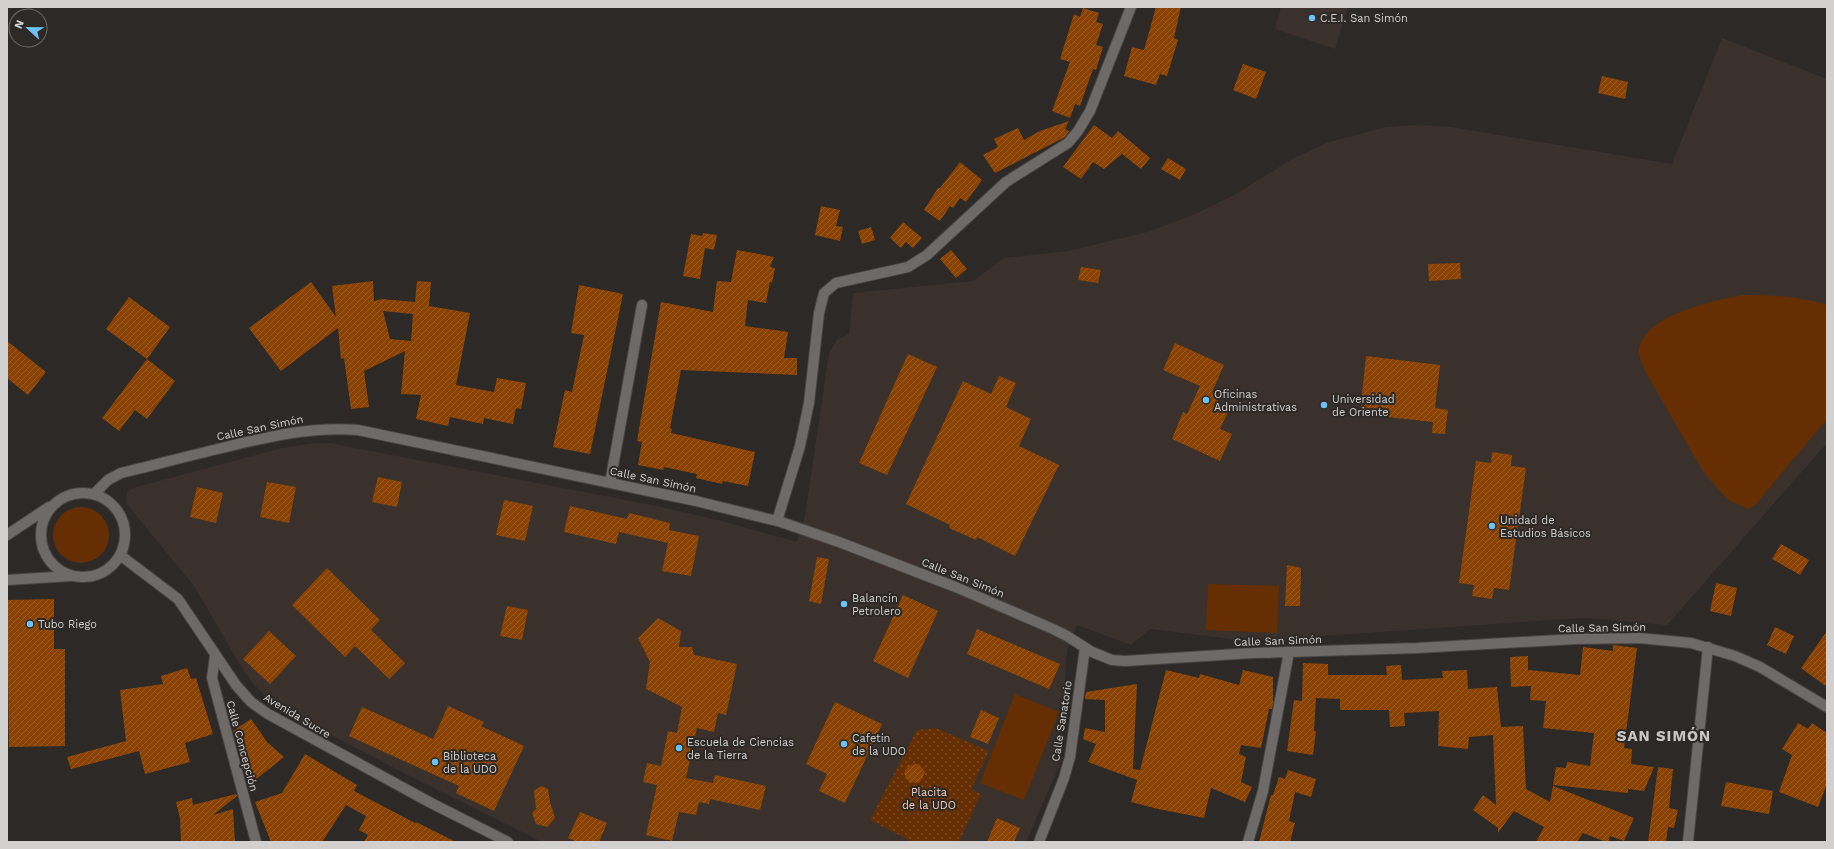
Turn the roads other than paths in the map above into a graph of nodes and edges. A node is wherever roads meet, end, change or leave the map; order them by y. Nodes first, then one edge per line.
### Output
1 (1131, 7) edge
2 (642, 305) dead end
3 (610, 483) junction
4 (94, 494) junction
5 (56, 503) junction
6 (777, 521) junction
7 (7, 535) edge
8 (120, 555) junction
9 (72, 576) junction
10 (7, 580) edge
11 (1708, 647) junction
12 (1085, 648) junction
13 (1289, 652) junction
14 (216, 656) junction
15 (1827, 707) edge
16 (256, 842) edge
17 (508, 842) edge
18 (1039, 842) edge
19 (1248, 842) edge
20 (1688, 842) edge

1 - 6 street
2 - 3 street
3 - 4 street, Calle San Simón
3 - 6 street, Calle San Simón
4 - 5 street
4 - 8 street
5 - 7 street
5 - 9 street
6 - 12 street, Calle San Simón
8 - 9 street
8 - 14 street, Avenida Sucre
9 - 10 street
11 - 13 street, Calle San Simón
11 - 15 street, Calle San Simón
11 - 20 street
12 - 13 street, Calle San Simón
12 - 18 street, Calle Sanatorio
13 - 19 street
14 - 16 street, Calle Concepción
14 - 17 street, Avenida Sucre

